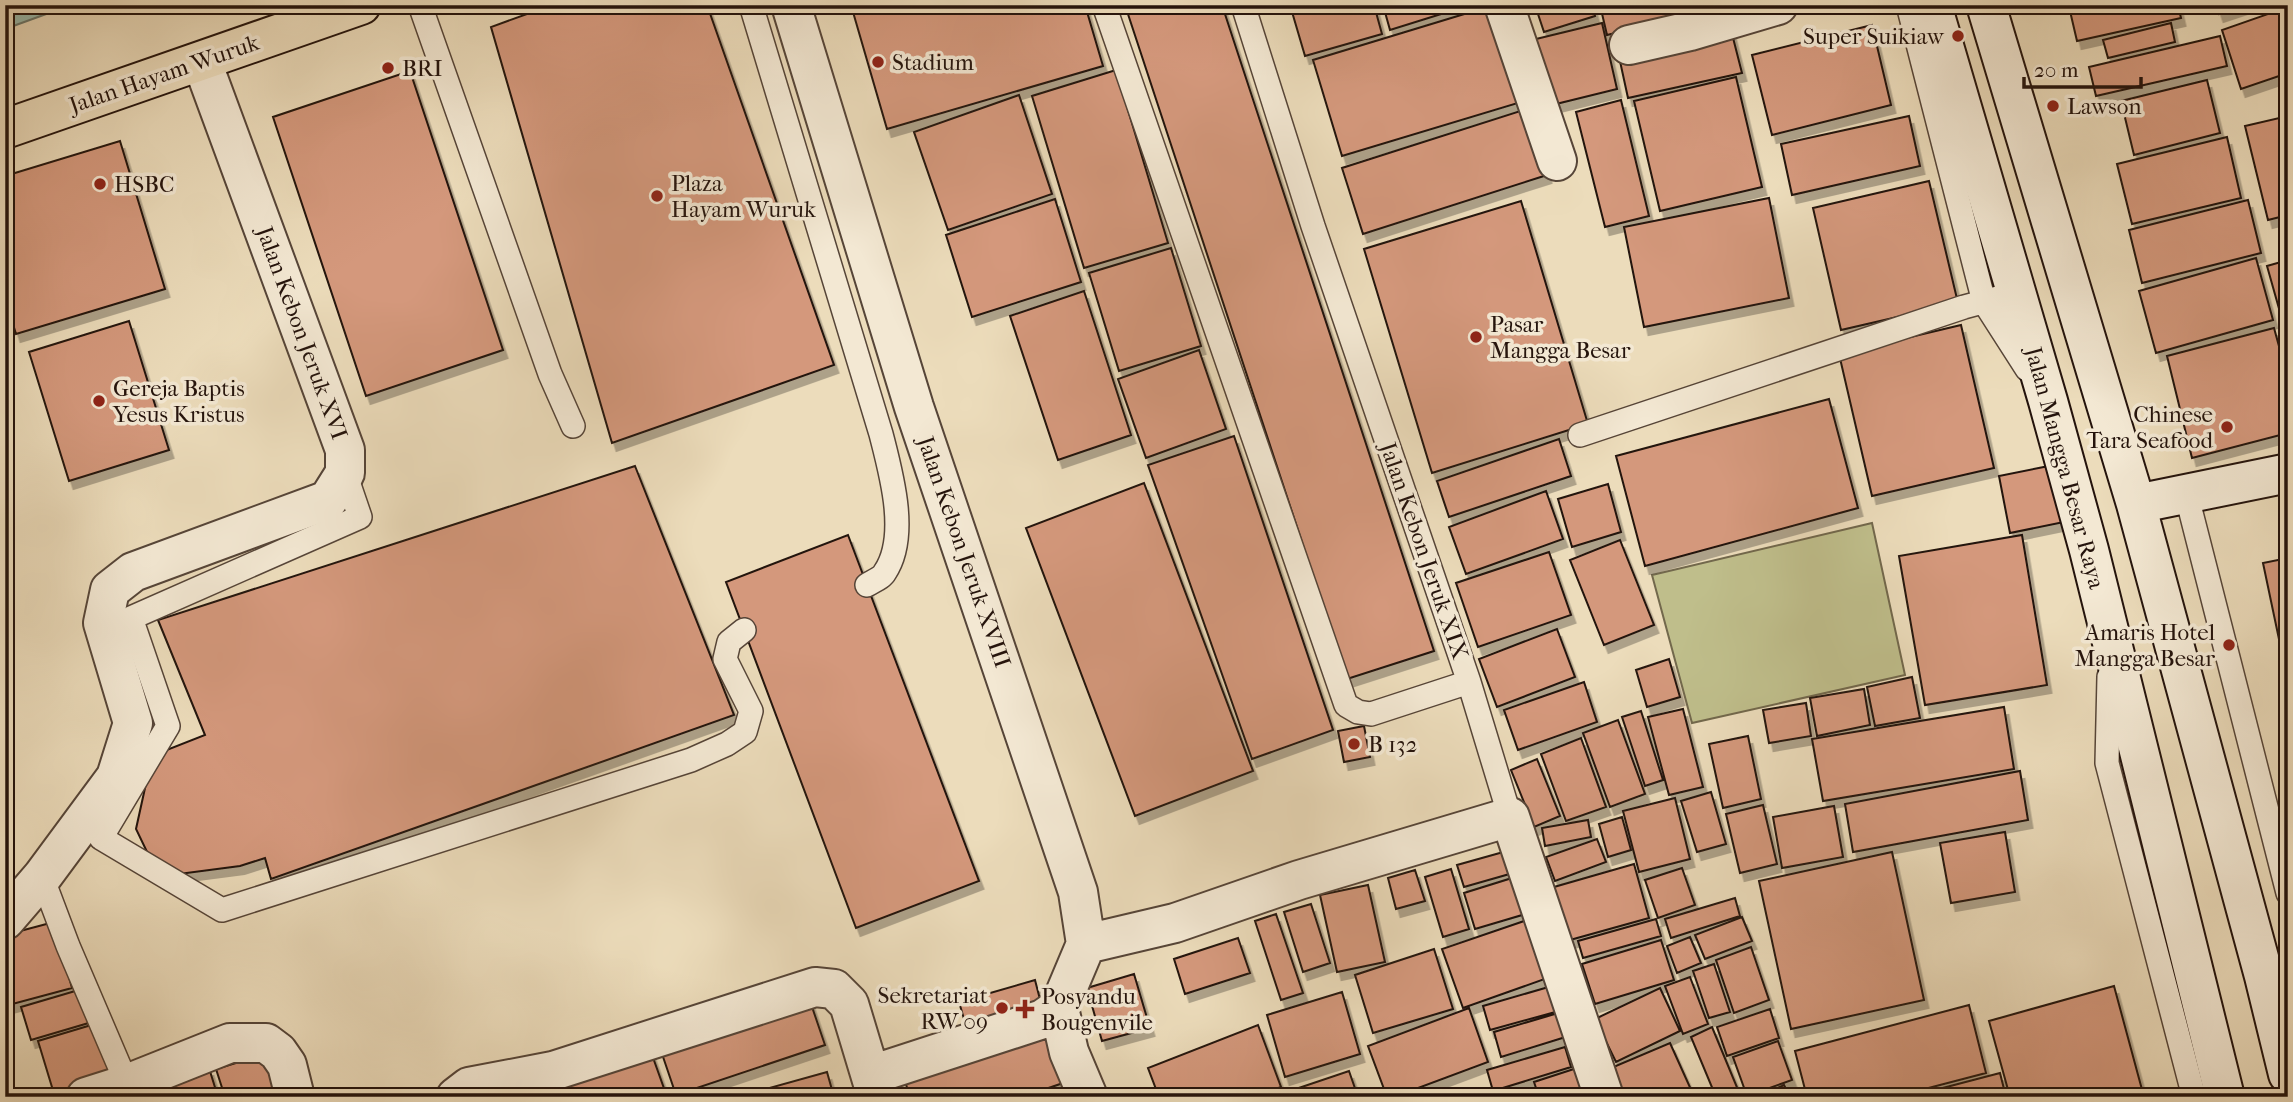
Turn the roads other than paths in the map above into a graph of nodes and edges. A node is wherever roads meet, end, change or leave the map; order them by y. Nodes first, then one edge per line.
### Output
1 (361, 5) edge
2 (420, 5) edge
3 (751, 5) edge
4 (791, 5) edge
5 (1104, 5) edge
6 (1243, 5) edge
7 (1504, 5) edge
8 (1778, 5) edge
9 (1908, 5) edge
10 (1932, 5) edge
11 (1986, 5) edge
12 (1629, 45) dead end
13 (202, 62) junction
14 (5, 129) edge
15 (2024, 137) junction
16 (1974, 151) junction
17 (1558, 161) dead end
18 (2000, 298) junction
19 (573, 426) dead end
20 (1580, 435) dead end
21 (345, 473) junction
22 (2288, 473) edge
23 (2186, 493) junction
24 (2136, 504) junction
25 (867, 585) dead end
26 (744, 630) dead end
27 (2110, 636) junction
28 (1469, 682) junction
29 (1510, 817) junction
30 (42, 877) junction
31 (2288, 893) edge
32 (5, 920) edge
33 (1086, 944) junction
34 (2276, 973) edge
35 (1059, 1008) junction
36 (2288, 1074) edge
37 (127, 1084) junction
38 (874, 1086) edge
39 (86, 1097) edge
40 (295, 1097) edge
41 (456, 1097) edge
42 (1087, 1097) edge
43 (1604, 1097) edge
44 (2194, 1097) edge
45 (2225, 1097) edge

1 - 13 main road, Jalan Hayam Wuruk
2 - 19 lane
3 - 25 lane
4 - 33 street, Jalan Kebon Jeruk XVIII
5 - 28 lane
6 - 28 lane, Jalan Kebon Jeruk XIX
7 - 17 street
8 - 12 street
9 - 18 lane
10 - 16 street, Jalan Mangga Besar Raya
11 - 15 street
13 - 14 main road, Jalan Hayam Wuruk
13 - 21 street, Jalan Kebon Jeruk XVI
15 - 16 street
15 - 24 street
16 - 18 street, Jalan Mangga Besar Raya
18 - 20 lane
18 - 27 street, Jalan Mangga Besar Raya
21 - 26 lane
21 - 30 street
22 - 23 street
23 - 24 street
23 - 31 lane
24 - 34 street
27 - 44 lane
27 - 45 street, Jalan Mangga Besar Raya
28 - 29 lane, Jalan Kebon Jeruk XIX
29 - 33 street
29 - 43 street, Jalan Kebon Jeruk XIX
30 - 32 street
30 - 37 lane
33 - 35 street
34 - 36 street
35 - 38 street
35 - 42 street
37 - 39 street
37 - 40 street
38 - 41 street

